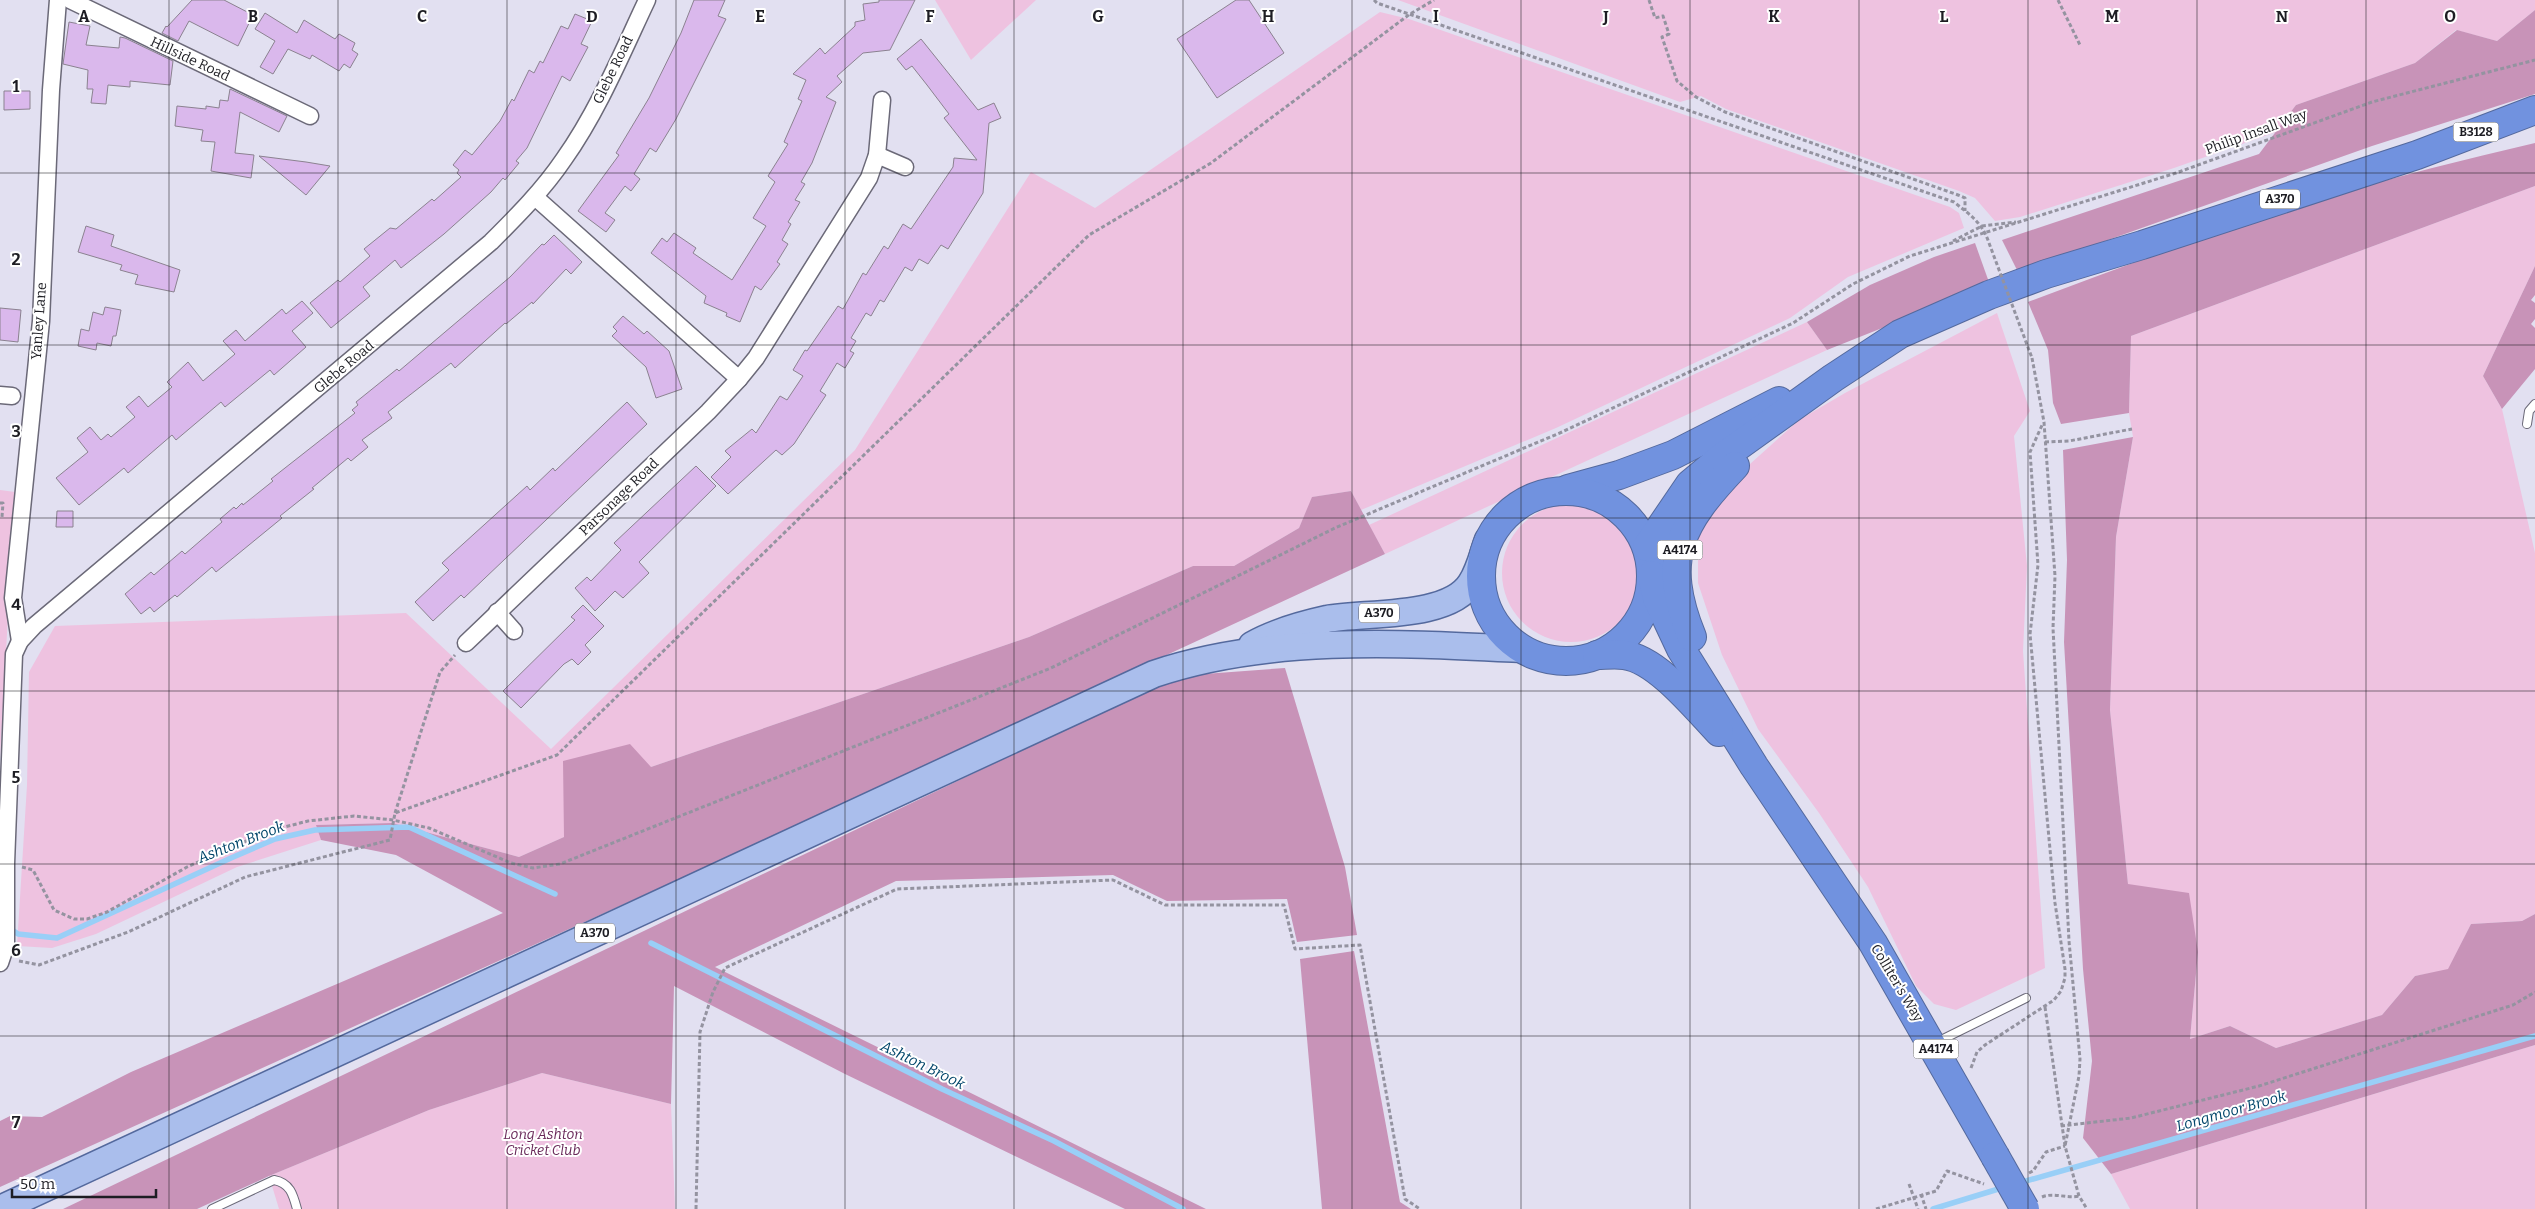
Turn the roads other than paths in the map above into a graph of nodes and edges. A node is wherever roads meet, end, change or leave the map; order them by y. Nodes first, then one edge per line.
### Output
1 (58, 0) edge
2 (70, 0) edge
3 (647, 0) edge
4 (882, 100) dead end
5 (2535, 110) edge
6 (310, 116) dead end
7 (2535, 123) edge
8 (2417, 154) junction
9 (877, 155) junction
10 (905, 167) dead end
11 (535, 198) junction
12 (1833, 378) junction
13 (739, 379) junction
14 (2535, 404) edge
15 (2527, 424) dead end
16 (1564, 490) junction
17 (1488, 540) junction
18 (1646, 547) junction
19 (1652, 575) junction
20 (498, 612) junction
21 (514, 631) dead end
22 (20, 641) junction
23 (466, 643) road end
24 (1522, 649) junction
25 (1240, 652) junction
26 (1597, 655) junction
27 (1754, 766) junction
28 (1, 960) edge
29 (2026, 998) dead end
30 (1933, 1044) junction
31 (0, 1209) edge
32 (212, 1209) edge
33 (297, 1209) edge
34 (2025, 1209) edge

1 - 22 street, Yanley Lane
2 - 6 street, Hillside Road
3 - 11 street, Glebe Road
4 - 9 street, Parsonage Road
5 - 8 highway, B3128
7 - 8 highway, A370
8 - 12 highway, A370
9 - 10 street
9 - 13 street, Parsonage Road
11 - 13 street
11 - 22 street, Glebe Road
12 - 16 highway, A370
12 - 18 highway, A370
12 - 27 highway, A4174
13 - 20 street, Parsonage Road
14 - 15 lane
16 - 17 highway
16 - 18 highway
17 - 24 highway
17 - 25 main road, A370
18 - 19 highway
19 - 26 highway
19 - 27 highway, Colliter's Way
20 - 21 street
20 - 23 street, Parsonage Road
22 - 28 street, Glebe Road
24 - 25 main road, A370
24 - 26 highway
25 - 31 main road, A370
26 - 27 highway, Colliter's Way
27 - 30 highway, Colliter's Way / A4174
29 - 30 lane
30 - 34 highway, Colliter's Way / A4174, bridge
32 - 33 lane

